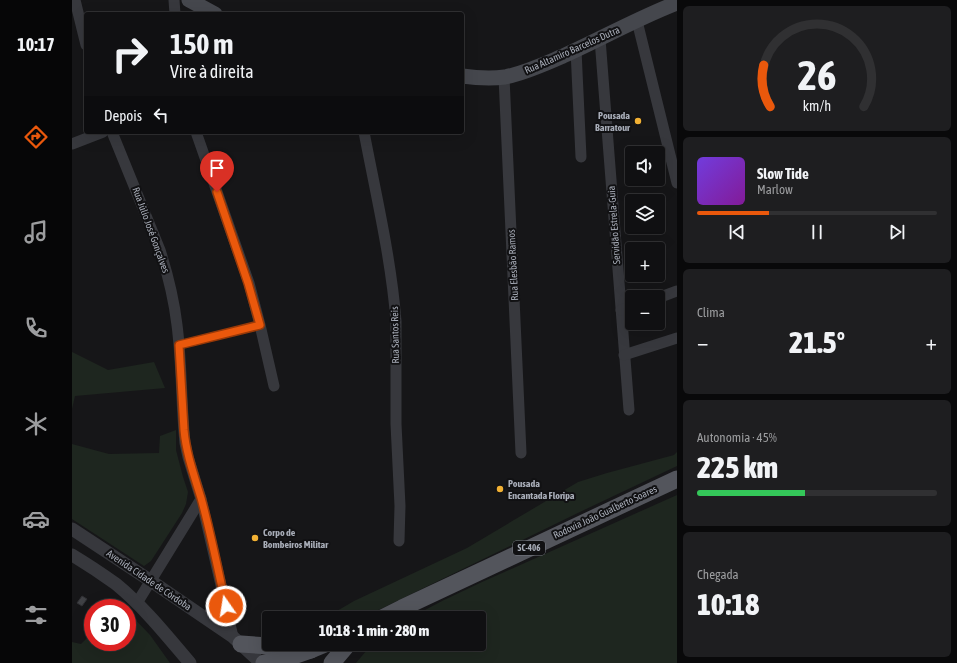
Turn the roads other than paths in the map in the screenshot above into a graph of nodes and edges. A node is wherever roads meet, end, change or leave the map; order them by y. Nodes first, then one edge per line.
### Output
1 (174, 0) edge
2 (189, 0) edge
3 (74, 2) edge
4 (677, 3) edge
5 (175, 12) edge
6 (211, 12) edge
7 (637, 21) junction
8 (84, 38) edge
9 (600, 39) junction
10 (576, 50) junction
11 (464, 76) edge
12 (504, 77) junction
13 (98, 134) edge
14 (113, 134) edge
15 (197, 134) edge
16 (364, 134) edge
17 (72, 144) edge
18 (581, 157) dead end
19 (677, 183) edge
20 (677, 291) edge
21 (665, 295) edge
22 (625, 309) edge
23 (621, 310) junction
24 (260, 325) junction
25 (677, 338) edge
26 (179, 345) junction
27 (624, 355) junction
28 (274, 386) dead end
29 (628, 410) dead end
30 (521, 453) dead end
31 (677, 479) edge
32 (201, 499) junction
33 (72, 529) edge
34 (399, 540) dead end
35 (72, 555) edge
36 (151, 580) junction
37 (137, 603) junction
38 (396, 611) edge
39 (237, 640) junction
40 (262, 644) edge
41 (307, 651) edge
42 (342, 651) edge
43 (190, 663) edge
44 (261, 663) edge
45 (264, 663) edge
46 (332, 663) edge

1 - 5 street
2 - 6 main road
3 - 8 street
4 - 7 main road, Rua Altamiro Barcelos Dutra
7 - 9 main road, Rua Altamiro Barcelos Dutra
7 - 19 street
9 - 10 main road, Rua Altamiro Barcelos Dutra
9 - 23 street, Servidão Estrela-Guia
10 - 12 main road, Rua Altamiro Barcelos Dutra
10 - 18 street
11 - 12 main road, Rua Altamiro Barcelos Dutra
12 - 30 street, Rua Elesbão Ramos
13 - 17 street
14 - 26 street, Rua Júlio José Gonçalves
15 - 24 street
16 - 34 street, Rua Santos Reis
20 - 21 street
22 - 23 street
23 - 27 street, Servidão Estrela-Guia
24 - 26 lane
24 - 28 street
25 - 27 street
26 - 32 street, Rua Júlio José Gonçalves
27 - 29 street, Servidão Estrela-Guia
31 - 38 main road, Rodovia João Gualberto Soares / SC-406
32 - 36 street
32 - 39 street, Rua Júlio José Gonçalves
33 - 36 street, Avenida Cidade de Córdoba
35 - 37 street
36 - 37 street
36 - 39 street, Avenida Cidade de Córdoba
37 - 43 street
39 - 40 main road
39 - 44 street, Avenida Cidade de Córdoba
41 - 45 main road
42 - 46 main road

